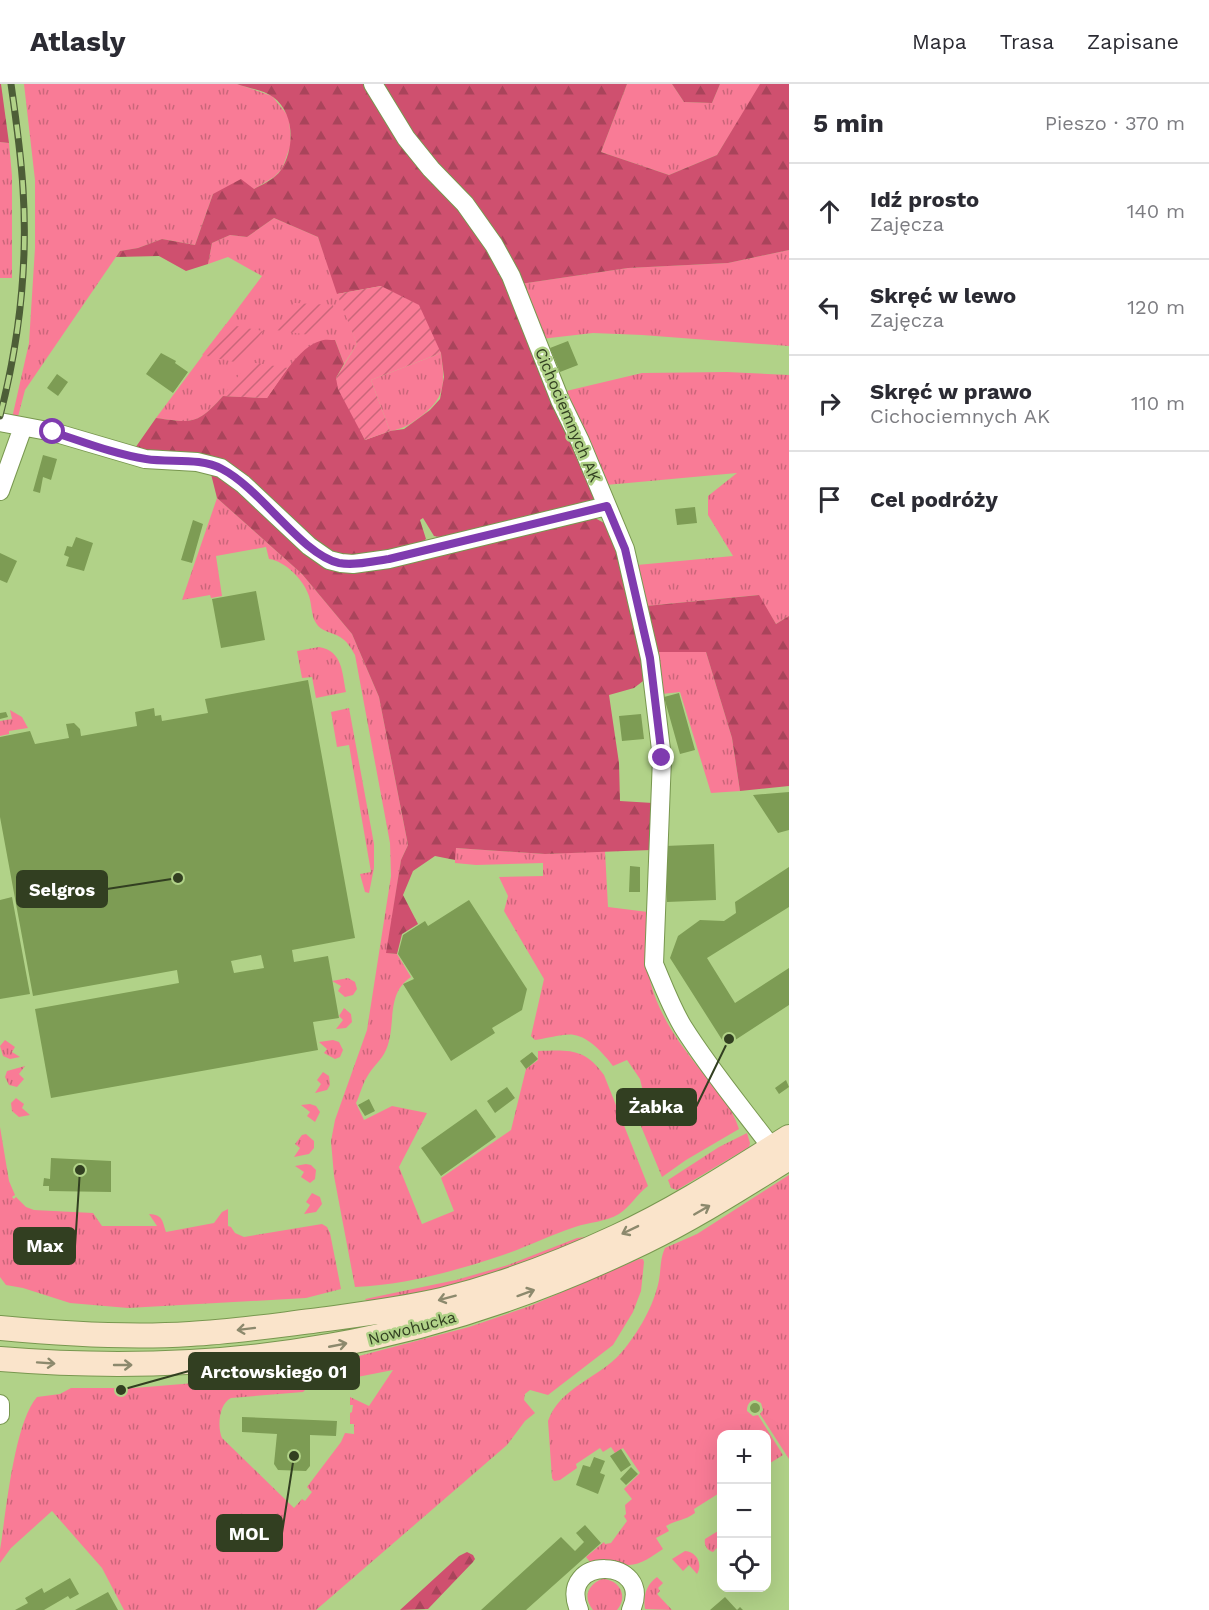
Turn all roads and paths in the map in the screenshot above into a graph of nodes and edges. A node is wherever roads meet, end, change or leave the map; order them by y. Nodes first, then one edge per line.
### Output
1 (372, 84) edge
2 (0, 422) edge
3 (23, 427) junction
4 (0, 491) edge
5 (607, 506) junction
6 (783, 1147) edge
7 (0, 1328) edge
8 (0, 1359) edge
9 (0, 1404) edge
10 (0, 1415) edge
11 (577, 1601) edge
12 (633, 1609) edge
13 (563, 1610) edge

1 - 5 street, Cichociemnych AK
2 - 3 street
3 - 4 street
3 - 5 street
5 - 6 street, Cichociemnych AK
6 -> 7 main road, Nowohucka
8 -> 6 main road, Nowohucka
9 - 10 street
11 - 12 street
11 - 13 street

